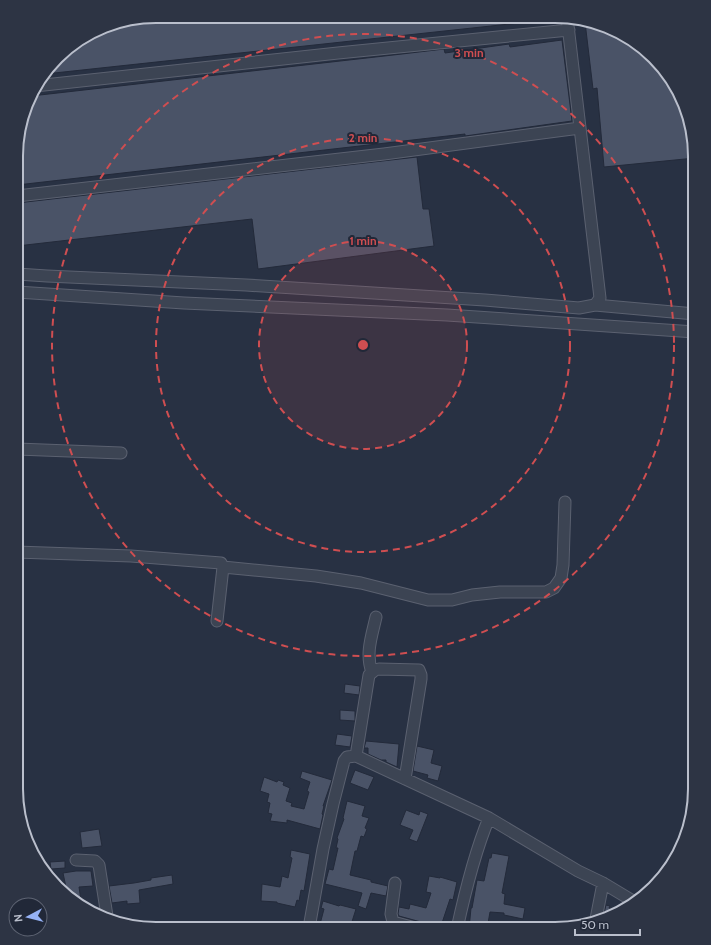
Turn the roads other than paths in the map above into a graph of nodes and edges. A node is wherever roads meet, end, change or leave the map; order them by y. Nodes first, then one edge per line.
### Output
1 (568, 24) edge
2 (569, 30) junction
3 (44, 85) edge
4 (580, 128) junction
5 (23, 195) edge
6 (23, 274) edge
7 (23, 292) edge
8 (595, 305) junction
9 (688, 313) edge
10 (688, 332) edge
11 (23, 449) edge
12 (121, 453) dead end
13 (564, 502) dead end
14 (23, 552) edge
15 (223, 566) junction
16 (376, 617) dead end
17 (217, 621) dead end
18 (372, 672) junction
19 (356, 756) junction
20 (405, 779) junction
21 (488, 818) junction
22 (76, 860) dead end
23 (395, 883) dead end
24 (603, 884) junction
25 (630, 899) edge
26 (107, 912) edge
27 (597, 915) edge
28 (310, 922) edge
29 (393, 922) edge
30 (459, 922) edge

1 - 2 street
2 - 3 street
2 - 4 street
4 - 5 street
4 - 8 street
6 - 8 street
7 - 10 street
8 - 9 street
11 - 12 street
13 - 15 street
14 - 15 street
15 - 17 street
16 - 18 street
18 - 19 street
18 - 20 street
19 - 20 street
19 - 28 street
20 - 21 street
21 - 24 street
21 - 30 street
22 - 26 street
23 - 29 street
24 - 25 street
24 - 27 street

